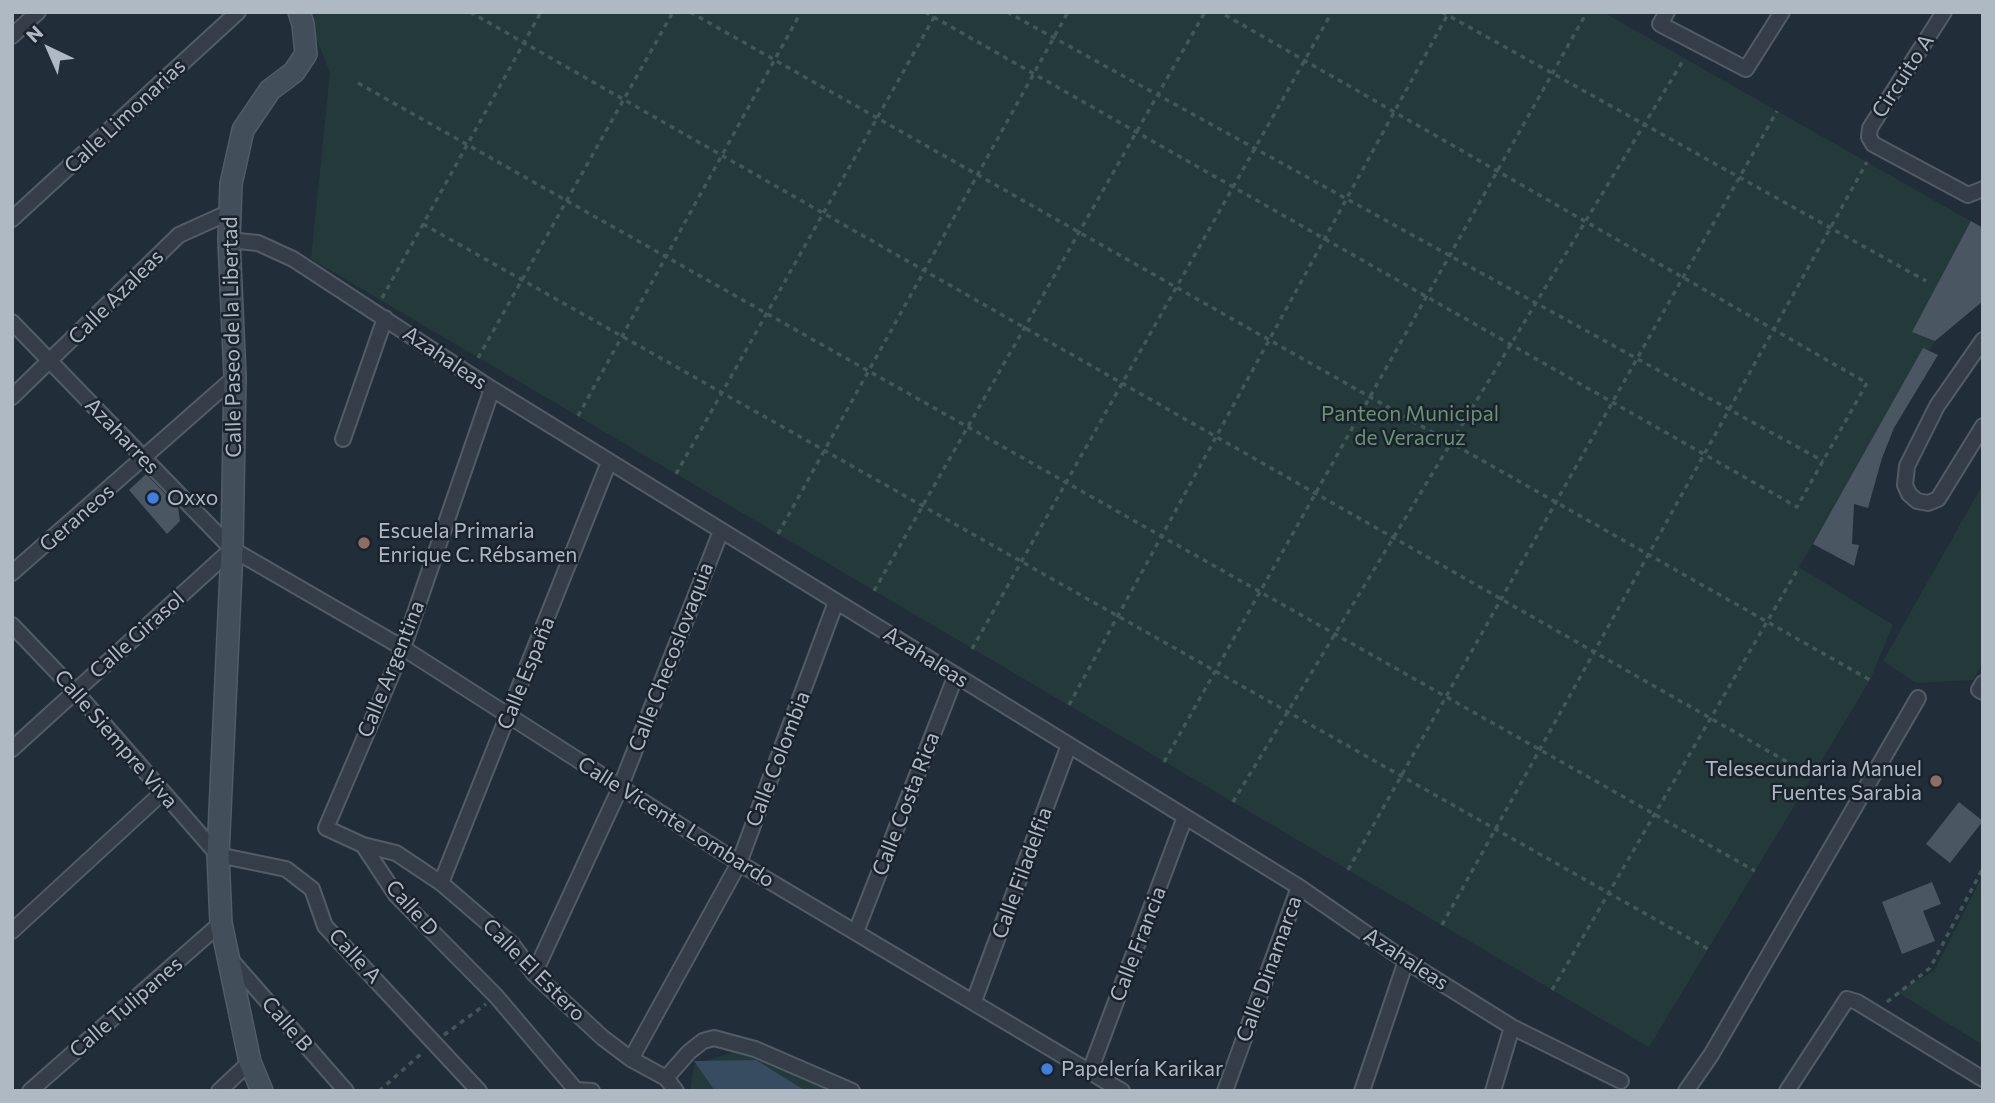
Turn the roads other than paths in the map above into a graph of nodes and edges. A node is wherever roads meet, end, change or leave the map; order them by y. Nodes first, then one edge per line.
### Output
1 (38, 12) edge
2 (238, 12) edge
3 (299, 12) edge
4 (1667, 12) edge
5 (1782, 12) edge
6 (1944, 12) edge
7 (12, 36) edge
8 (1983, 189) edge
9 (230, 212) junction
10 (12, 219) edge
11 (229, 240) junction
12 (385, 318) junction
13 (12, 322) edge
14 (1983, 340) edge
15 (50, 363) junction
16 (235, 377) junction
17 (492, 389) junction
18 (12, 397) edge
19 (1983, 426) edge
20 (343, 439) dead end
21 (145, 460) junction
22 (609, 462) junction
23 (721, 531) junction
24 (232, 549) junction
25 (12, 573) edge
26 (836, 602) junction
27 (12, 625) edge
28 (403, 648) junction
29 (956, 675) junction
30 (75, 691) junction
31 (1918, 698) dead end
32 (509, 717) junction
33 (1069, 745) junction
34 (12, 749) edge
35 (620, 788) junction
36 (163, 792) junction
37 (1185, 817) junction
38 (363, 845) junction
39 (218, 855) junction
40 (739, 863) junction
41 (441, 883) junction
42 (1299, 887) junction
43 (221, 923) junction
44 (12, 931) edge
45 (856, 932) junction
46 (229, 957) junction
47 (1406, 961) junction
48 (534, 974) junction
49 (974, 1001) junction
50 (1512, 1027) junction
51 (631, 1059) junction
52 (250, 1062) junction
53 (1090, 1071) junction
54 (666, 1078) junction
55 (1983, 1079) edge
56 (1621, 1080) dead end
57 (1789, 1086) edge
58 (575, 1090) edge
59 (30, 1091) edge
60 (219, 1091) edge
61 (262, 1091) edge
62 (346, 1091) edge
63 (479, 1091) edge
64 (592, 1091) edge
65 (676, 1091) edge
66 (852, 1091) edge
67 (1122, 1091) edge
68 (1226, 1091) edge
69 (1362, 1091) edge
70 (1493, 1091) edge
71 (1686, 1091) edge
72 (1806, 1091) edge

1 - 7 street
2 - 10 street, Calle Limonarias
3 - 9 street, Calle Paseo de la Libertad
4 - 5 street
6 - 8 street, Circuito A
9 - 11 street, Calle Paseo de la Libertad
9 - 15 street, Calle Azaleas
11 - 12 street, Azahaleas
11 - 16 street, Calle Paseo de la Libertad
12 - 17 street, Azahaleas
12 - 20 street
13 - 15 street, Azaharres
14 - 19 street
15 - 18 street, Calle Azaleas
15 - 21 street, Azaharres
16 - 21 street, Geraneos
16 - 24 street, Calle Paseo de la Libertad
17 - 22 street, Azahaleas
17 - 28 street, Calle Argentina
21 - 24 street, Azaharres
21 - 25 street, Geraneos
22 - 23 street, Azahaleas
22 - 32 street, Calle España
23 - 26 street, Azahaleas
23 - 35 street, Calle Checoslovaquia
24 - 28 street, Calle Vicente Lombardo
24 - 30 street, Calle Girasol
24 - 39 street, Calle Paseo de la Libertad
26 - 29 street, Azahaleas
26 - 40 street, Calle Colombia
27 - 30 street, Calle Siempre Viva
28 - 32 street, Calle Vicente Lombardo
28 - 38 street, Calle Argentina
29 - 33 street, Azahaleas
29 - 45 street, Calle Costa Rica
30 - 34 street, Calle Girasol
30 - 36 street, Calle Siempre Viva
31 - 71 street
32 - 35 street, Calle Vicente Lombardo
32 - 41 street, Calle España
33 - 37 street, Azahaleas
33 - 49 street, Calle Filadelfia
35 - 40 street, Calle Vicente Lombardo
35 - 48 street, Calle Checoslovaquia
36 - 39 street, Calle Siempre Viva
36 - 44 street
37 - 42 street, Azahaleas
37 - 53 street, Calle Francia
38 - 41 street, Calle El Estero
38 - 58 street, Calle D
39 - 43 street, Calle Paseo de la Libertad
39 - 63 street, Calle A
40 - 45 street, Calle Vicente Lombardo
40 - 51 street, Calle Colombia
41 - 48 street, Calle El Estero
42 - 47 street, Azahaleas
42 - 68 street, Calle Dinamarca
43 - 46 street, Calle Paseo de la Libertad
43 - 59 street, Calle Tulipanes
45 - 49 street, Calle Vicente Lombardo
46 - 52 street, Calle Paseo de la Libertad
46 - 62 street, Calle B
47 - 50 street, Azahaleas
47 - 69 street
48 - 51 street, Calle El Estero
49 - 53 street, Calle Vicente Lombardo
50 - 56 street, Azahaleas
50 - 70 street
51 - 54 street, Calle El Estero
52 - 60 street
52 - 61 street, Calle Paseo de la Libertad
53 - 67 street, Calle Vicente Lombardo
54 - 65 street
54 - 66 street
55 - 57 street
57 - 72 street
58 - 64 street

